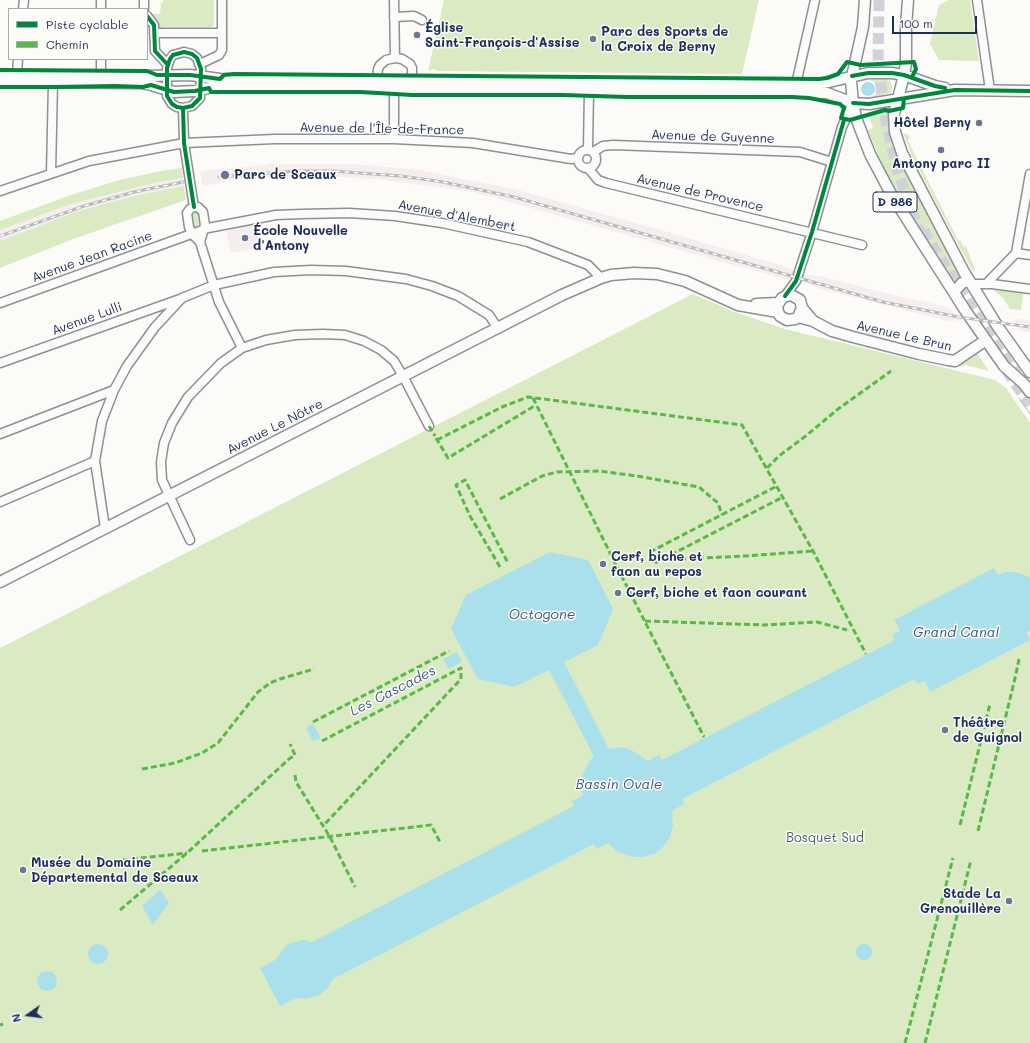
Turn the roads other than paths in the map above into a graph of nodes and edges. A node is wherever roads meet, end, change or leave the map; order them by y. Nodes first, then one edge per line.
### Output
1 (222, 0) edge
2 (394, 0) edge
3 (815, 0) edge
4 (865, 0) edge
5 (908, 0) edge
6 (977, 0) edge
7 (394, 16) junction
8 (148, 17) edge
9 (422, 20) dead end
10 (154, 33) junction
11 (222, 33) junction
12 (395, 58) junction
13 (18, 60) edge
14 (101, 60) edge
15 (167, 64) junction
16 (200, 64) junction
17 (0, 75) edge
18 (16, 75) junction
19 (166, 75) junction
20 (904, 75) junction
21 (101, 76) junction
22 (201, 76) junction
23 (852, 76) junction
24 (377, 80) junction
25 (412, 81) junction
26 (0, 82) edge
27 (53, 83) junction
28 (798, 85) junction
29 (394, 88) junction
30 (167, 90) junction
31 (589, 90) junction
32 (955, 90) junction
33 (990, 90) junction
34 (198, 91) junction
35 (1030, 91) edge
36 (896, 100) junction
37 (852, 103) junction
38 (183, 108) junction
39 (394, 139) junction
40 (184, 143) junction
41 (591, 151) junction
42 (577, 158) junction
43 (832, 162) junction
44 (588, 168) junction
45 (51, 173) junction
46 (1030, 174) edge
47 (0, 191) edge
48 (194, 207) junction
49 (203, 230) junction
50 (812, 232) junction
51 (192, 234) junction
52 (200, 242) junction
53 (862, 245) dead end
54 (1016, 252) junction
55 (1030, 255) edge
56 (599, 276) junction
57 (986, 284) junction
58 (214, 285) junction
59 (972, 286) junction
60 (1030, 289) edge
61 (954, 292) junction
62 (182, 298) junction
63 (0, 303) edge
64 (960, 303) junction
65 (780, 304) junction
66 (800, 312) junction
67 (497, 328) junction
68 (986, 340) junction
69 (242, 348) junction
70 (0, 363) edge
71 (1030, 372) edge
72 (403, 376) junction
73 (114, 390) junction
74 (1030, 392) edge
75 (430, 426) dead end
76 (0, 434) edge
77 (95, 461) junction
78 (170, 499) junction
79 (0, 502) edge
80 (105, 528) junction
81 (190, 540) dead end
82 (0, 582) edge

1 - 11 street
2 - 7 street
3 - 28 street
4 - 23 main road, D 986
5 - 20 main road, D 986
6 - 33 street
7 - 9 street
7 - 12 street
8 - 10 street
10 - 11 street
10 - 15 street
11 - 16 street
12 - 24 street
12 - 25 street
13 - 18 street
14 - 21 street
15 - 16 street
15 - 19 street
16 - 22 street
17 - 18 main road
18 - 21 main road
19 - 21 main road
19 - 22 main road
19 - 30 street
20 - 23 main road
20 - 32 main road
20 - 36 main road, D 986
22 - 24 main road
22 - 34 street
23 - 28 main road
23 - 37 main road, D 986
24 - 25 main road
25 - 28 main road
26 - 27 main road
27 - 30 main road
27 - 45 street
29 - 31 main road
29 - 34 main road
29 - 39 street
30 - 34 main road
30 - 38 street
31 - 37 main road
31 - 41 street
32 - 33 main road
32 - 36 main road
33 - 35 main road
34 - 38 street
36 - 37 main road
36 - 59 main road, D 986
37 - 43 street
37 - 61 main road, D 986
38 - 40 street
39 - 40 street, Avenue de l'Île-de-France
39 - 42 street, Avenue de l'Île-de-France
40 - 45 street, Avenue de l'Île-de-France
40 - 48 street
41 - 42 street
41 - 43 street, Avenue de Guyenne
41 - 44 street
42 - 44 street
43 - 50 street
44 - 50 street, Avenue de Provence
45 - 47 street, Avenue de l'Île-de-France
46 - 54 street
48 - 49 street
48 - 51 street
49 - 51 street
49 - 52 street
49 - 56 street, Avenue d'Alembert
50 - 53 street, Avenue de Provence
50 - 65 street
51 - 52 street
51 - 63 street, Avenue Jean Racine
52 - 58 street
54 - 55 street
54 - 57 street
56 - 65 main road
56 - 67 main road, Avenue Le Nôtre
57 - 59 street
57 - 60 street
58 - 62 street, Avenue Lulli
58 - 67 street, Avenue Lulli
58 - 69 street
59 - 61 main road
59 - 64 main road
59 - 71 main road, D 986
61 - 64 main road, D 986
62 - 70 street, Avenue Lulli
62 - 73 street
64 - 68 main road, D 986
65 - 66 main road
65 - 66 main road
66 - 68 main road, Avenue Le Brun
67 - 72 main road, Avenue Le Nôtre
68 - 74 main road, D 986
69 - 72 street
69 - 78 street
72 - 75 street
72 - 78 main road, Avenue Le Nôtre
73 - 76 street
73 - 77 street
77 - 79 street
77 - 80 street
78 - 80 main road, Avenue Le Nôtre
78 - 81 street
80 - 82 main road, Avenue Le Nôtre

